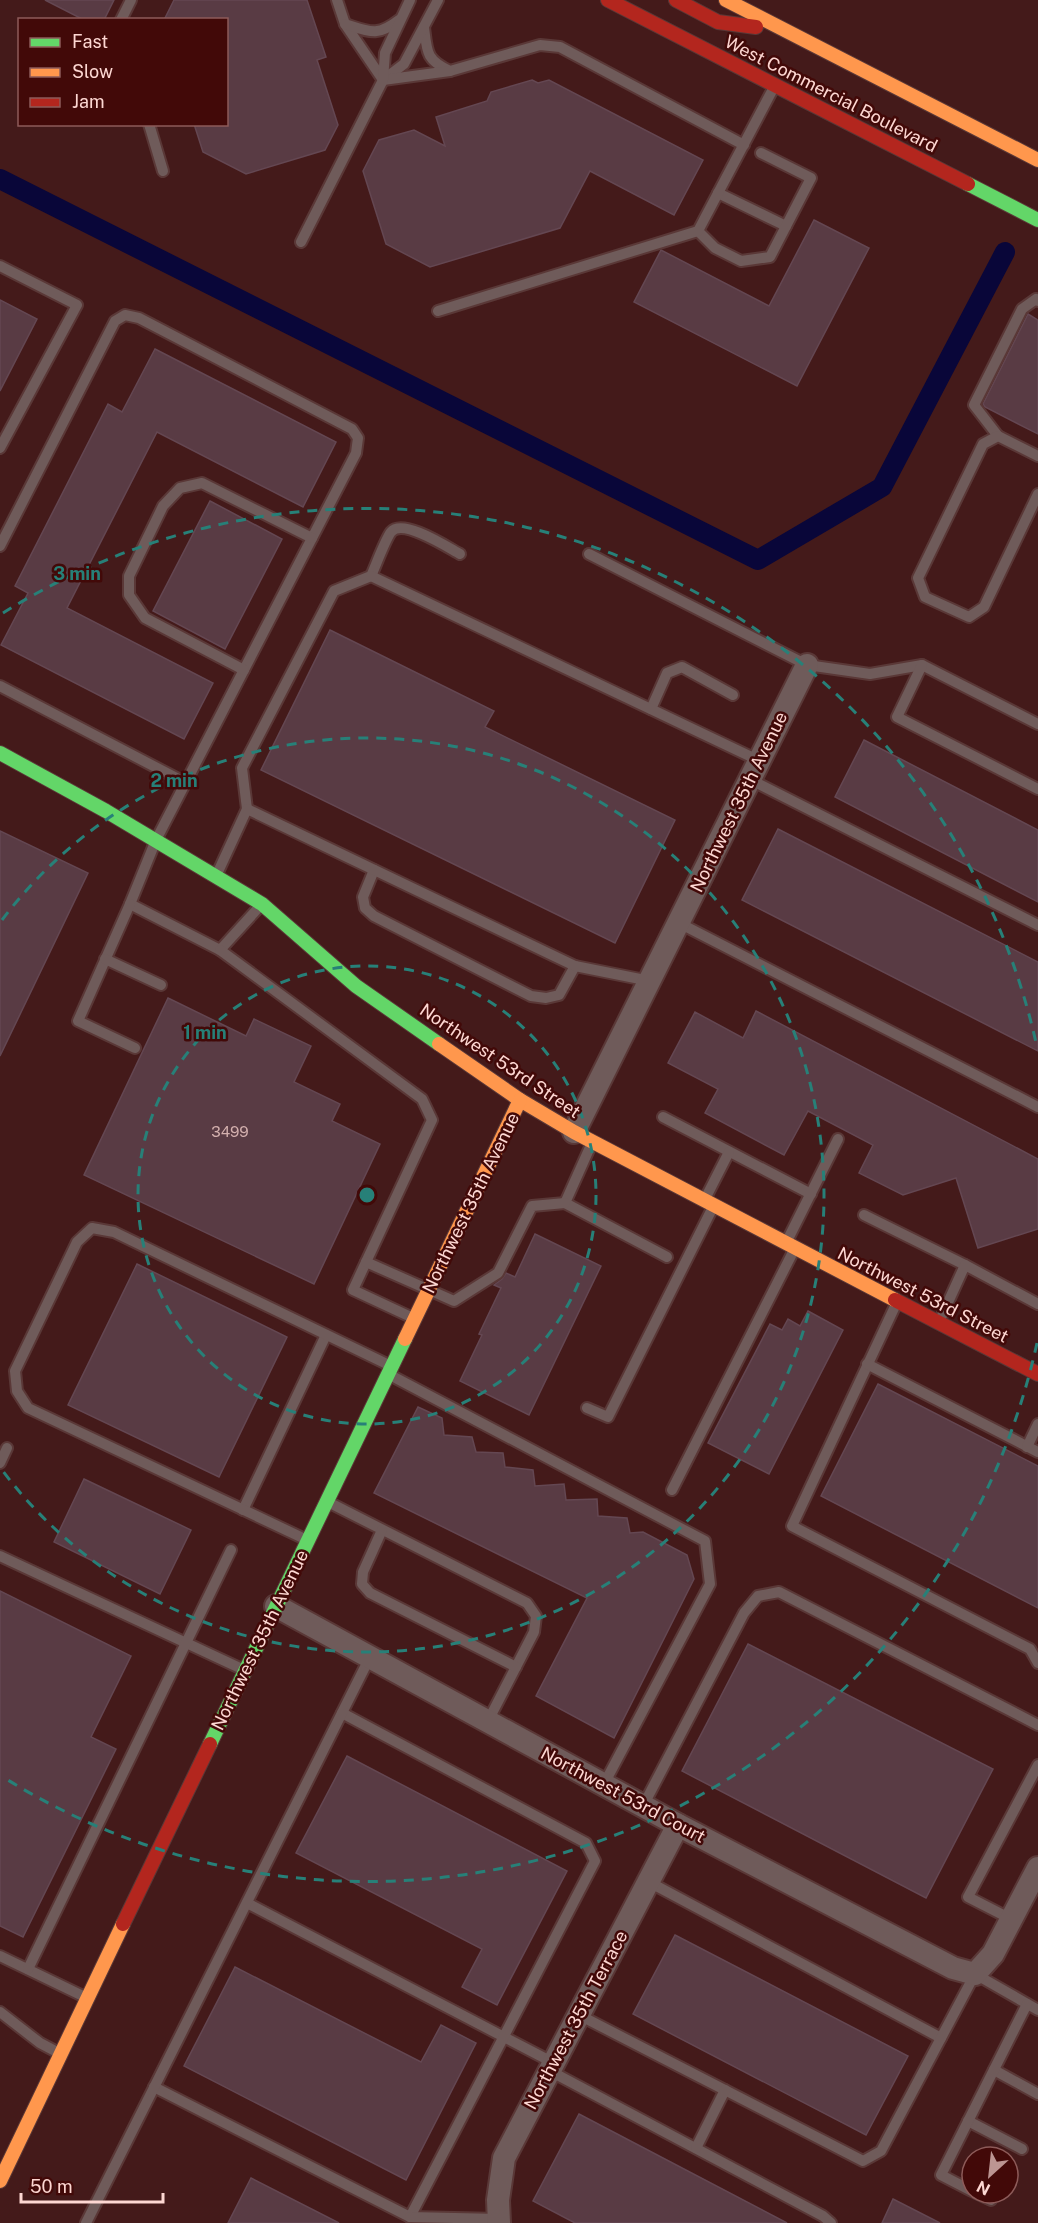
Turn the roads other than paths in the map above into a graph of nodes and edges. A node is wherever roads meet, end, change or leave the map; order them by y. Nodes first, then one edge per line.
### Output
1 (131, 0) edge
2 (337, 0) edge
3 (410, 0) edge
4 (438, 0) edge
5 (608, 0) edge
6 (676, 0) edge
7 (726, 0) edge
8 (123, 18) edge
9 (402, 18) junction
10 (345, 24) junction
11 (424, 27) junction
12 (788, 32) junction
13 (450, 71) junction
14 (383, 80) junction
15 (775, 85) junction
16 (150, 126) edge
17 (744, 145) junction
18 (761, 153) dead end
19 (1038, 160) edge
20 (163, 171) dead end
21 (718, 193) junction
22 (1038, 220) edge
23 (786, 226) junction
24 (698, 231) junction
25 (302, 242) dead end
26 (0, 266) edge
27 (1038, 301) edge
28 (438, 311) dead end
29 (998, 436) junction
30 (0, 448) edge
31 (1038, 456) edge
32 (1038, 494) edge
33 (312, 538) junction
34 (0, 546) edge
35 (460, 554) dead end
36 (589, 554) dead end
37 (372, 576) junction
38 (807, 664) junction
39 (922, 665) junction
40 (244, 670) junction
41 (0, 686) edge
42 (733, 695) dead end
43 (651, 709) junction
44 (1038, 723) edge
45 (0, 753) edge
46 (755, 771) junction
47 (186, 783) junction
48 (1038, 789) edge
49 (247, 808) junction
50 (156, 840) junction
51 (374, 870) junction
52 (216, 877) junction
53 (130, 904) junction
54 (262, 904) junction
55 (679, 923) junction
56 (1038, 925) edge
57 (220, 950) junction
58 (105, 959) junction
59 (575, 966) junction
60 (650, 981) junction
61 (161, 985) dead end
62 (135, 1048) dead end
63 (520, 1100) junction
64 (1038, 1107) edge
65 (663, 1117) dead end
66 (583, 1137) junction
67 (838, 1139) dead end
68 (729, 1152) junction
69 (811, 1194) junction
70 (566, 1203) junction
71 (709, 1204) junction
72 (864, 1215) dead end
73 (790, 1246) junction
74 (667, 1257) dead end
75 (366, 1262) junction
76 (965, 1265) junction
77 (429, 1290) junction
78 (897, 1302) junction
79 (1038, 1304) edge
80 (414, 1319) junction
81 (939, 1323) junction
82 (326, 1335) junction
83 (867, 1364) junction
84 (390, 1370) junction
85 (1038, 1374) edge
86 (587, 1408) dead end
87 (1038, 1424) edge
88 (1028, 1447) junction
89 (7, 1448) dead end
90 (1038, 1452) edge
91 (0, 1463) edge
92 (672, 1490) dead end
93 (327, 1502) junction
94 (243, 1510) junction
95 (382, 1530) junction
96 (308, 1540) junction
97 (231, 1550) dead end
98 (0, 1556) edge
99 (276, 1606) junction
100 (186, 1643) junction
101 (370, 1657) junction
102 (1038, 1663) edge
103 (516, 1667) junction
104 (245, 1670) junction
105 (342, 1713) junction
106 (488, 1721) junction
107 (1038, 1725) edge
108 (1038, 1765) edge
109 (604, 1784) junction
110 (643, 1806) junction
111 (678, 1825) junction
112 (1038, 1868) edge
113 (649, 1882) junction
114 (247, 1903) junction
115 (1011, 1919) junction
116 (0, 1956) edge
117 (28, 1970) junction
118 (975, 1974) junction
119 (88, 1998) junction
120 (1027, 2004) junction
121 (1038, 2010) edge
122 (0, 2013) edge
123 (579, 2015) junction
124 (503, 2037) junction
125 (941, 2038) junction
126 (61, 2054) junction
127 (552, 2067) junction
128 (994, 2070) junction
129 (154, 2087) junction
130 (725, 2090) junction
131 (1038, 2094) edge
132 (968, 2121) junction
133 (696, 2148) junction
134 (1022, 2149) dead end
135 (0, 2181) edge
136 (960, 2185) edge
137 (410, 2217) junction
138 (499, 2221) edge
139 (86, 2223) edge
140 (831, 2223) edge

1 - 8 lane
2 - 10 lane
3 - 9 lane
4 - 11 lane
5 - 15 main road, West Commercial Boulevard
6 - 12 main road
7 - 12 main road, West Commercial Boulevard
9 - 10 lane
9 - 14 lane
10 - 14 lane
11 - 13 lane
11 - 14 lane
12 - 19 main road, West Commercial Boulevard
13 - 14 lane
13 - 17 lane
14 - 25 lane
15 - 17 lane
15 - 22 main road, West Commercial Boulevard
16 - 20 lane
17 - 21 lane
18 - 23 lane
21 - 23 lane
21 - 24 lane
23 - 24 lane
24 - 28 lane
26 - 30 lane
27 - 29 lane
29 - 31 lane
29 - 32 lane
33 - 34 lane
33 - 40 lane
33 - 40 lane
35 - 37 lane
36 - 38 lane
37 - 43 lane
37 - 49 lane
38 - 39 lane
38 - 46 street, Northwest 35th Avenue
39 - 44 lane
39 - 48 lane
40 - 47 lane
41 - 47 lane
42 - 43 lane
43 - 46 lane
45 - 50 main road, Northwest 53rd Street
46 - 55 street, Northwest 35th Avenue
46 - 56 lane
47 - 50 lane
49 - 51 lane
49 - 52 lane
50 - 52 main road, Northwest 53rd Street
50 - 53 lane
51 - 59 lane
51 - 59 lane
52 - 54 main road, Northwest 53rd Street
53 - 57 lane
53 - 58 lane
54 - 57 lane
54 - 63 main road, Northwest 53rd Street
55 - 60 street, Northwest 35th Avenue
55 - 64 lane
57 - 75 lane
58 - 61 lane
58 - 62 lane
59 - 60 lane
60 - 66 street, Northwest 35th Avenue
63 - 66 main road, Northwest 53rd Street
63 - 77 main road, Northwest 35th Avenue
65 - 68 lane
66 - 70 lane
66 - 71 main road, Northwest 53rd Street
67 - 69 lane
68 - 69 lane
68 - 71 lane
69 - 73 lane
70 - 74 lane
70 - 77 lane
71 - 73 main road, Northwest 53rd Street
71 - 86 lane
72 - 76 lane
73 - 78 main road, Northwest 53rd Street
73 - 92 lane
75 - 77 lane
75 - 80 lane
76 - 79 lane
76 - 81 lane
77 - 80 main road, Northwest 35th Avenue
78 - 81 main road, Northwest 53rd Street
78 - 83 lane
80 - 84 main road, Northwest 35th Avenue
81 - 85 main road, Northwest 53rd Street
82 - 84 lane
82 - 94 lane
82 - 94 lane
83 - 88 lane
83 - 102 lane
84 - 93 main road, Northwest 35th Avenue
84 - 109 lane
87 - 88 lane
88 - 90 lane
89 - 91 lane
93 - 95 lane
93 - 96 main road, Northwest 35th Avenue
94 - 96 lane
95 - 103 lane
95 - 103 lane
96 - 99 main road, Northwest 35th Avenue
97 - 100 lane
98 - 100 lane
99 - 101 street, Northwest 53rd Court
99 - 104 main road, Northwest 35th Avenue
100 - 104 lane
100 - 117 lane
101 - 105 lane
101 - 106 street, Northwest 53rd Court
103 - 106 lane
104 - 119 main road, Northwest 35th Avenue
105 - 114 lane
105 - 124 lane
106 - 109 street, Northwest 53rd Court
107 - 110 lane
108 - 115 lane
109 - 110 street, Northwest 53rd Court
110 - 111 street, Northwest 53rd Court
111 - 113 street, Northwest 35th Terrace
111 - 118 street, Northwest 53rd Court
112 - 115 street
113 - 123 street, Northwest 35th Terrace
113 - 125 lane
114 - 124 lane
114 - 129 lane
115 - 118 street
116 - 117 lane
117 - 119 lane
118 - 120 lane
118 - 125 lane
119 - 126 main road, Northwest 35th Avenue
120 - 121 lane
120 - 128 lane
122 - 126 lane
123 - 127 street, Northwest 35th Terrace
123 - 130 lane
124 - 127 lane
124 - 137 lane
125 - 130 lane
126 - 135 main road, Northwest 35th Avenue
127 - 133 lane
127 - 138 street, Northwest 35th Terrace
128 - 131 lane
128 - 132 lane
129 - 137 lane
129 - 139 lane
130 - 133 lane
132 - 134 lane
132 - 136 lane
133 - 140 lane
137 - 138 lane

